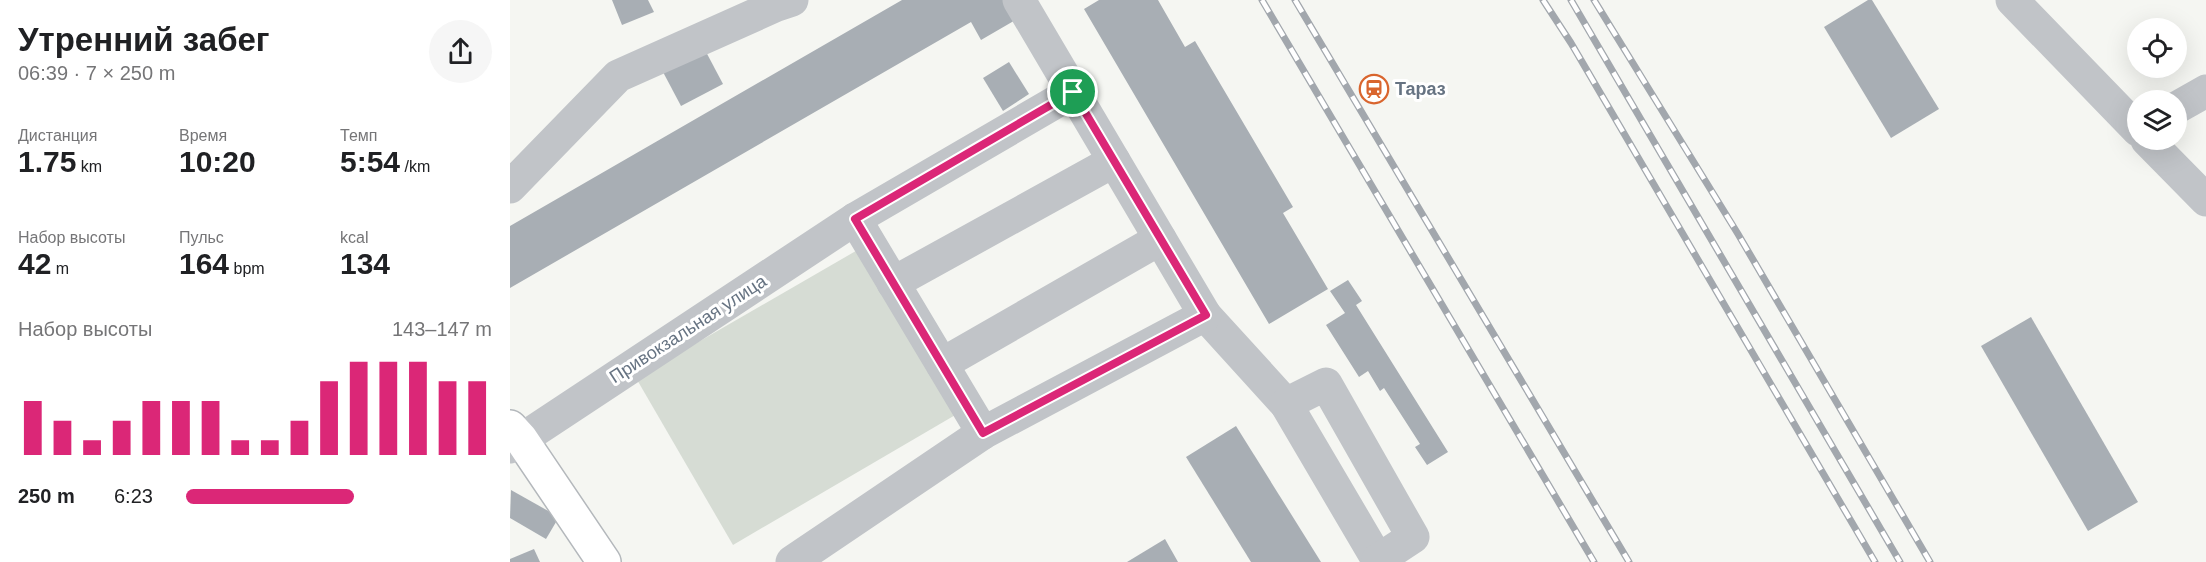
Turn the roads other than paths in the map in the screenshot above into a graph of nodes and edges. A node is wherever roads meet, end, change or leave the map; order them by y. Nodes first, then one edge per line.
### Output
1 (792, 0) edge
2 (1019, 0) edge
3 (2012, 0) edge
4 (1073, 92) junction
5 (2206, 92) edge
6 (2187, 102) edge
7 (2127, 119) edge
8 (2157, 150) edge
9 (1114, 161) junction
10 (510, 187) edge
11 (2206, 200) edge
12 (855, 219) junction
13 (1160, 239) junction
14 (893, 283) junction
15 (1206, 315) junction
16 (942, 364) junction
17 (1286, 404) junction
18 (983, 433) junction
19 (514, 438) edge
20 (1378, 561) edge
21 (604, 562) edge
22 (792, 562) edge

1 - 10 street
2 - 4 street
3 - 7 street
4 - 9 street
4 - 12 street, Привокзальная улица
5 - 6 street
8 - 11 street
9 - 13 street
9 - 14 street
12 - 14 street
12 - 19 street, Привокзальная улица
13 - 15 street
13 - 16 street
14 - 16 street
15 - 17 street
15 - 18 street
16 - 18 street
17 - 20 street
17 - 20 street
18 - 22 street
19 - 21 main road

